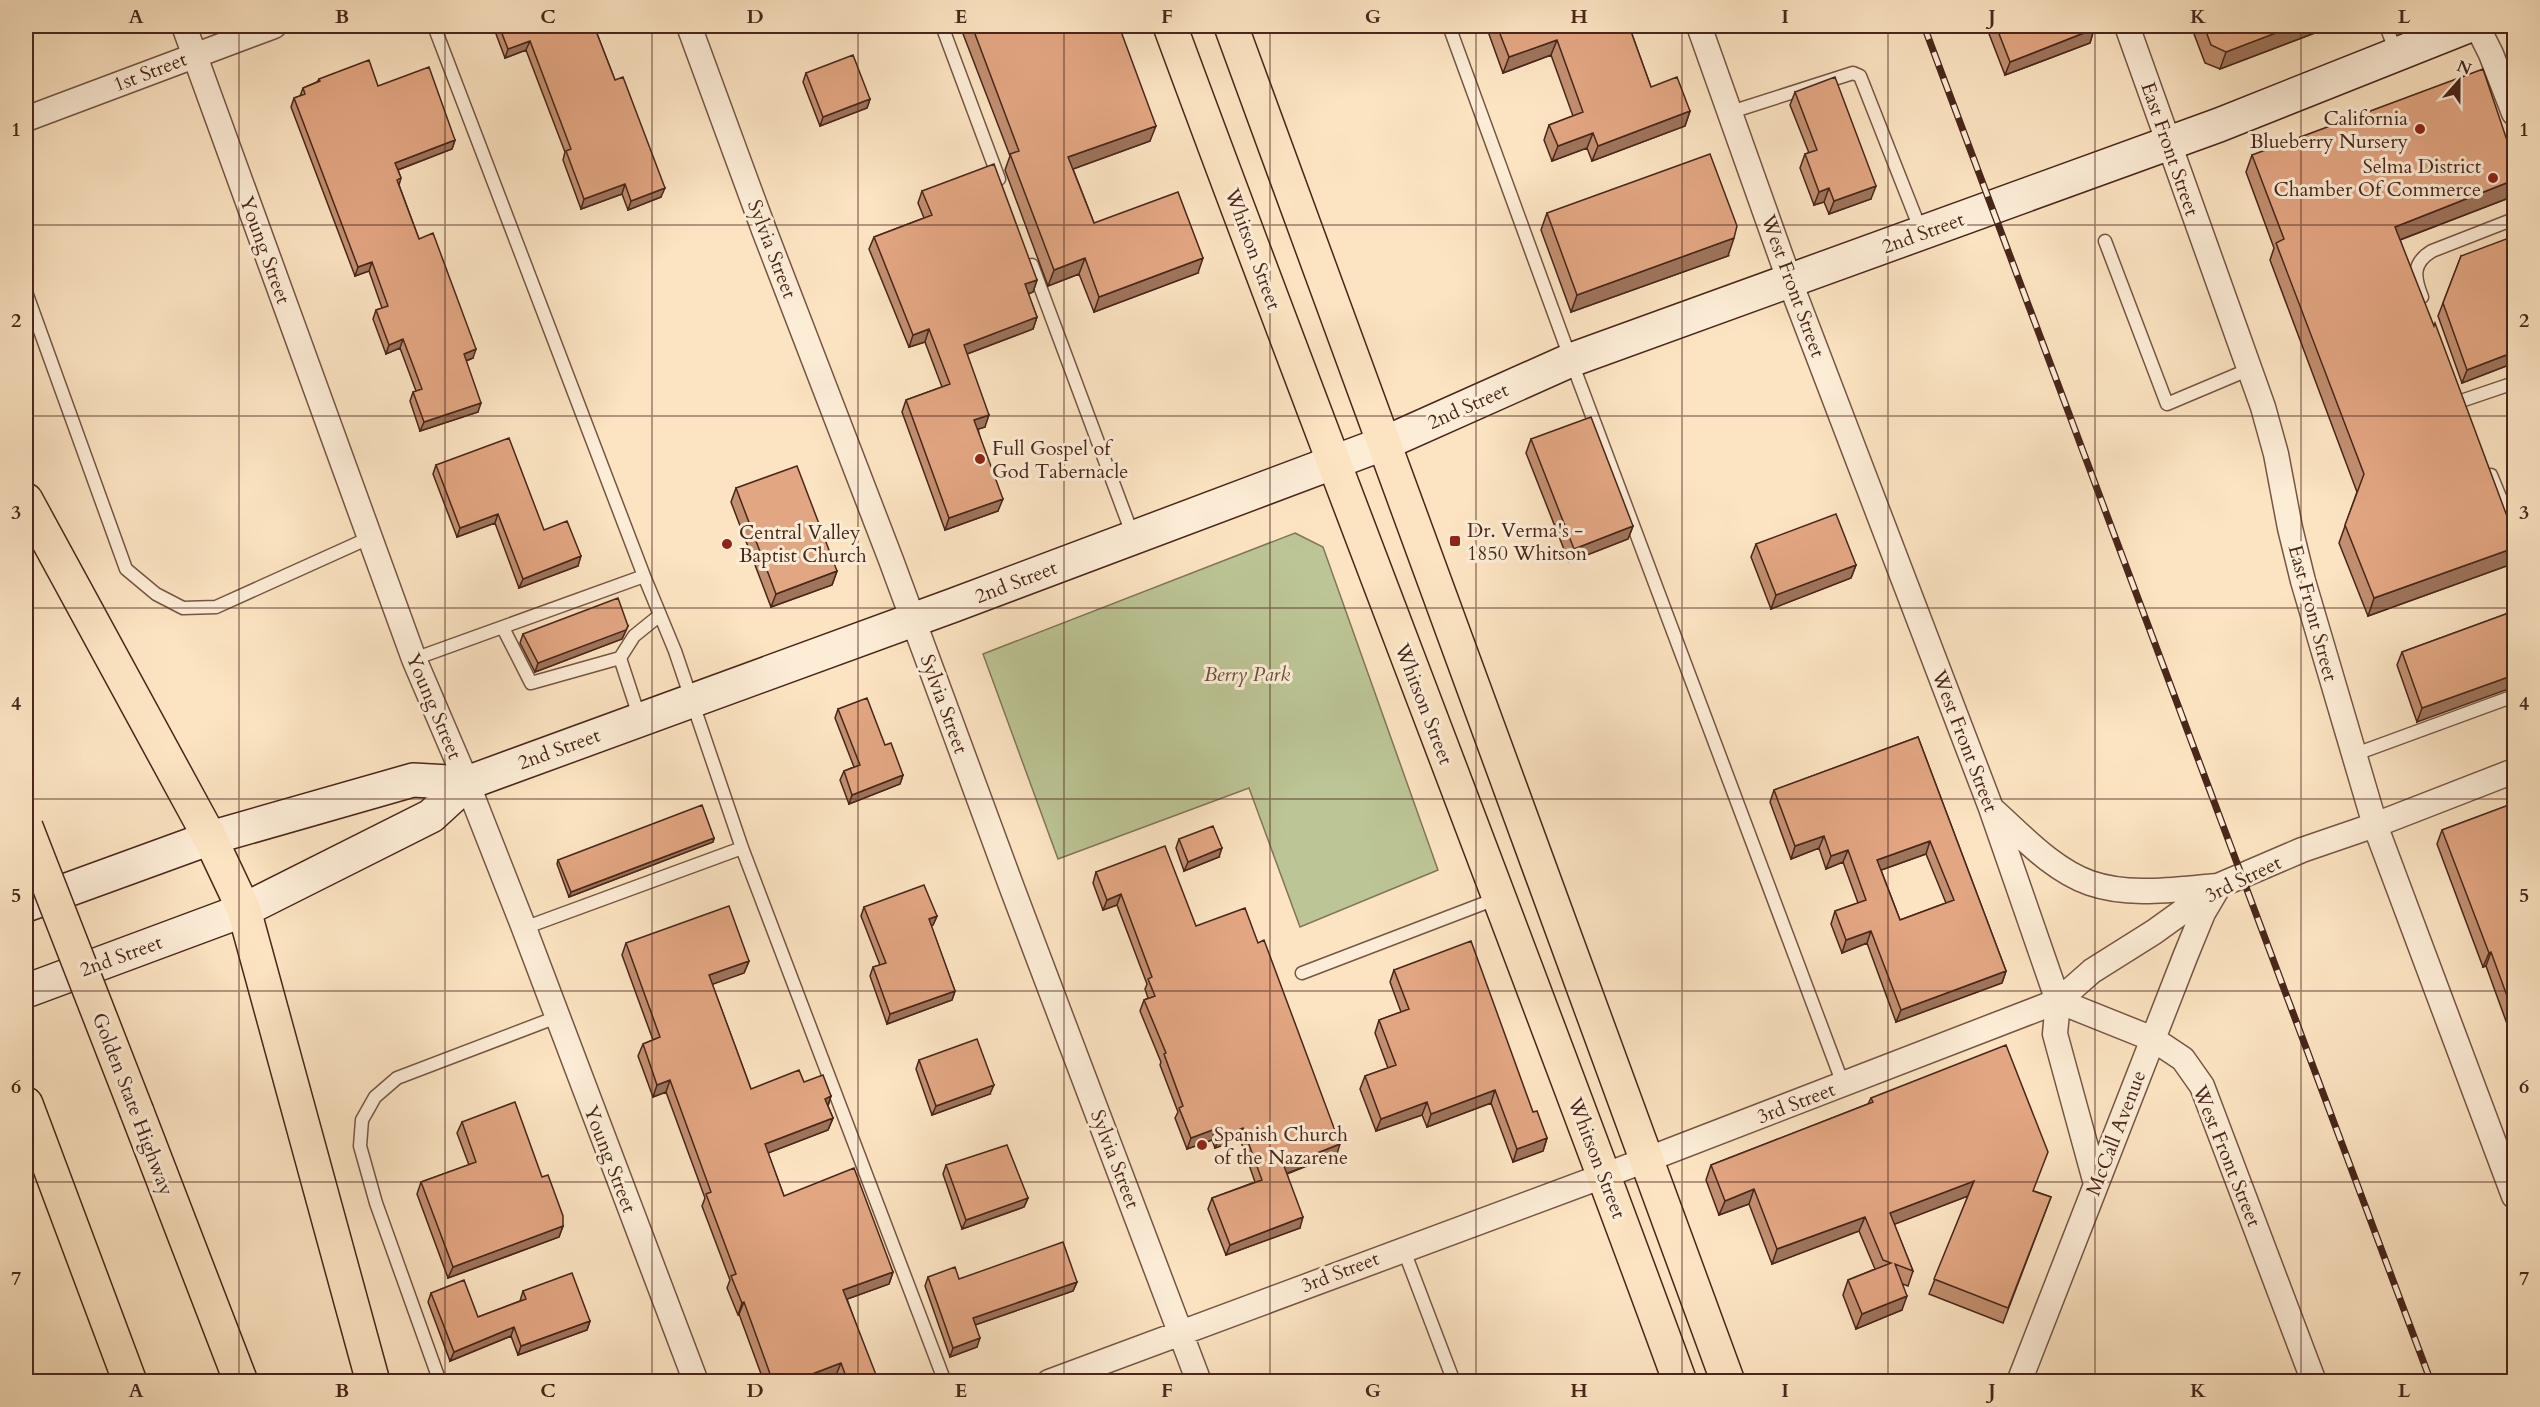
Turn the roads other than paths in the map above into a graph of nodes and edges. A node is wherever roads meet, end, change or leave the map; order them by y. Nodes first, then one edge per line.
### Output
1 (184, 26) edge
2 (274, 26) edge
3 (434, 26) edge
4 (689, 26) edge
5 (942, 26) edge
6 (1170, 26) edge
7 (1231, 26) edge
8 (1449, 26) edge
9 (1698, 26) edge
10 (2127, 26) edge
11 (2468, 26) edge
12 (2477, 26) edge
13 (2392, 40) edge
14 (195, 55) junction
15 (1731, 112) junction
16 (2514, 113) edge
17 (26, 119) edge
18 (2168, 144) junction
19 (1004, 190) edge
20 (2514, 219) edge
21 (1922, 233) junction
22 (2105, 241) dead end
23 (1028, 256) edge
24 (1790, 282) junction
25 (26, 292) edge
26 (2425, 306) edge
27 (1571, 360) junction
28 (2250, 369) junction
29 (2514, 383) edge
30 (2461, 402) edge
31 (1385, 443) junction
32 (1332, 462) junction
33 (2488, 466) edge
34 (26, 500) edge
35 (2514, 531) edge
36 (1133, 537) junction
37 (369, 538) junction
38 (644, 576) junction
39 (660, 615) junction
40 (913, 620) junction
41 (503, 628) junction
42 (414, 658) junction
43 (620, 658) junction
44 (2514, 696) edge
45 (690, 702) junction
46 (640, 720) junction
47 (2353, 755) junction
48 (2514, 771) edge
49 (467, 783) junction
50 (1991, 808) junction
51 (2374, 825) junction
52 (26, 827) edge
53 (210, 838) junction
54 (742, 848) junction
55 (2218, 886) junction
56 (1497, 898) junction
57 (26, 905) edge
58 (244, 910) junction
59 (524, 928) junction
60 (1302, 973) dead end
61 (26, 991) edge
62 (2058, 1001) junction
63 (556, 1017) junction
64 (2153, 1039) junction
65 (1843, 1084) junction
66 (26, 1104) edge
67 (1647, 1160) junction
68 (1603, 1176) junction
69 (2096, 1184) junction
70 (2514, 1196) edge
71 (1404, 1248) junction
72 (1181, 1333) junction
73 (130, 1382) edge
74 (241, 1382) edge
75 (374, 1382) edge
76 (440, 1382) edge
77 (696, 1382) edge
78 (945, 1382) edge
79 (1049, 1382) edge
80 (1199, 1382) edge
81 (1454, 1382) edge
82 (1680, 1382) edge
83 (1728, 1382) edge
84 (2019, 1382) edge
85 (2314, 1382) edge

1 - 14 street, Young Street
2 - 14 street, 1st Street
3 - 38 lane
4 - 40 street, Sylvia Street
5 - 19 lane
6 - 32 main road, Whitson Street
7 - 31 main road
8 - 27 lane
9 - 15 street, West Front Street
10 - 18 street, East Front Street
11 - 13 main road, 2nd Street
12 - 16 street
13 - 18 main road, 2nd Street
14 - 17 street, 1st Street
14 - 37 street, Young Street
15 - 21 lane
15 - 24 street, West Front Street
18 - 21 main road, 2nd Street
18 - 28 street, East Front Street
20 - 26 lane
21 - 24 main road, 2nd Street
22 - 28 lane
23 - 36 lane
24 - 27 main road, 2nd Street
24 - 50 street, West Front Street
25 - 37 lane
27 - 31 main road, 2nd Street
27 - 65 lane
28 - 47 street, East Front Street
29 - 30 lane
31 - 32 main road, 2nd Street
31 - 67 main road
32 - 36 main road, 2nd Street
32 - 56 main road, Whitson Street
33 - 35 lane
34 - 53 main road
36 - 40 main road, 2nd Street
37 - 42 street, Young Street
38 - 39 lane
38 - 41 lane
39 - 43 lane
39 - 45 lane
40 - 45 main road, 2nd Street
40 - 72 street, Sylvia Street
41 - 42 lane
41 - 43 lane
42 - 49 street, Young Street
43 - 46 lane
44 - 47 lane
45 - 46 main road, 2nd Street
45 - 54 lane
46 - 49 main road, 2nd Street
47 - 51 street, East Front Street
48 - 51 street, 3rd Street
49 - 53 main road, 2nd Street
49 - 58 main road, 2nd Street
49 - 59 street, Young Street
50 - 55 street
50 - 62 street, West Front Street
51 - 55 street, 3rd Street
51 - 70 street, East Front Street
52 - 74 main road, Golden State Highway, bridge
53 - 57 main road, 2nd Street
53 - 58 main road
54 - 59 lane
54 - 78 lane
55 - 62 street, 3rd Street
55 - 64 street, McCall Avenue
56 - 60 lane
56 - 68 main road, Whitson Street
58 - 61 main road, 2nd Street
58 - 75 main road
59 - 63 street, Young Street
62 - 64 street, West Front Street
62 - 65 street, 3rd Street
62 - 69 street
63 - 76 lane
63 - 77 street, Young Street
64 - 69 street, McCall Avenue
64 - 85 street, West Front Street
65 - 67 street, 3rd Street
66 - 73 main road
67 - 68 street, 3rd Street
67 - 83 main road
68 - 71 street, 3rd Street
68 - 82 main road, Whitson Street
69 - 84 street, McCall Avenue
71 - 72 street, 3rd Street
71 - 81 lane
72 - 79 street, 3rd Street
72 - 80 street, Sylvia Street

